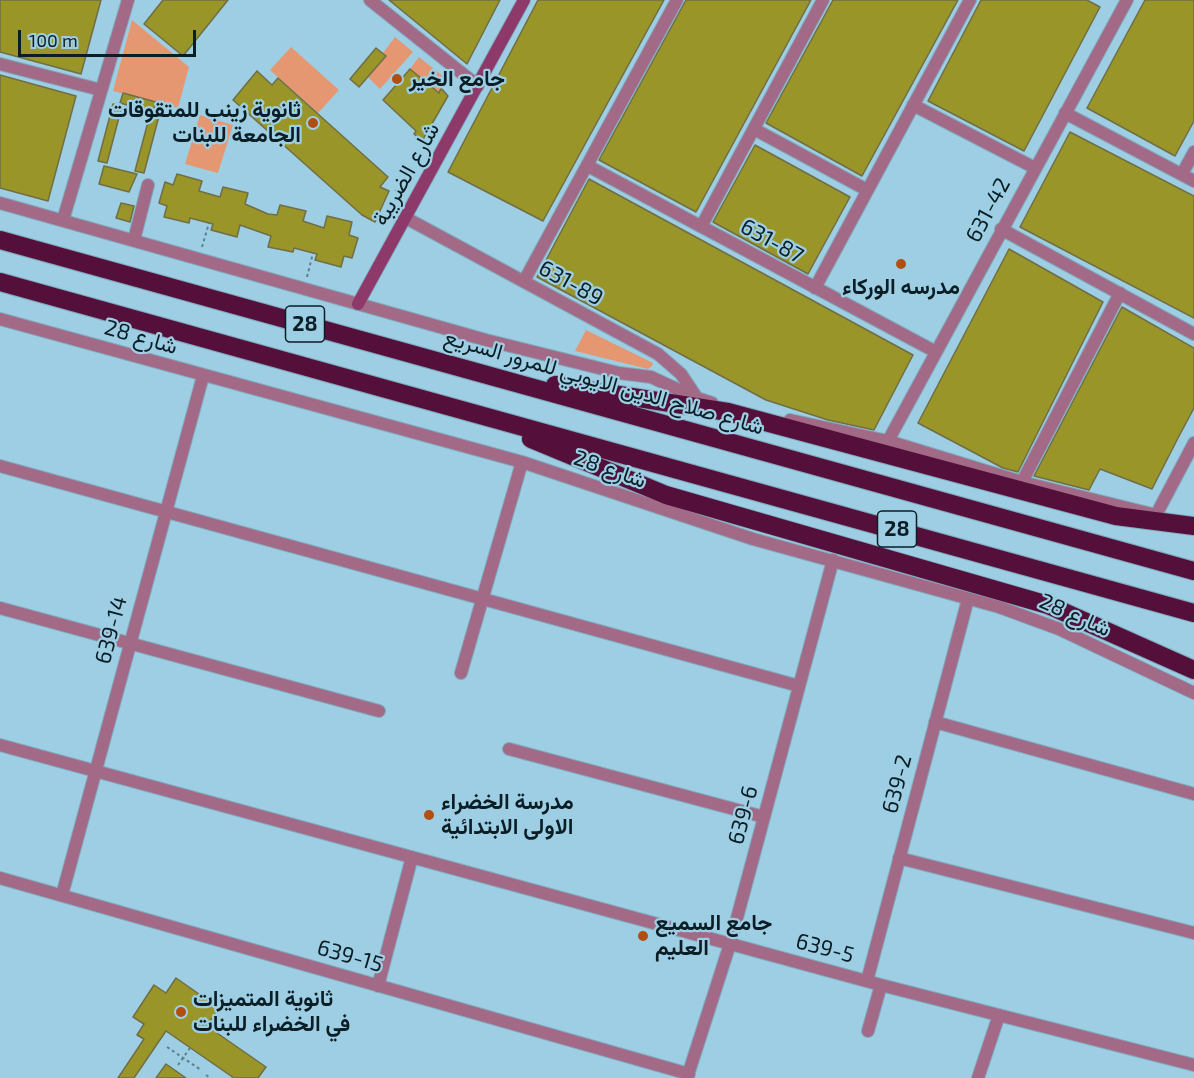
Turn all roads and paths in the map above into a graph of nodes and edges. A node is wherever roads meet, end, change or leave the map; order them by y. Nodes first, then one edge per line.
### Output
1 (128, 0) edge
2 (369, 0) edge
3 (524, 0) edge
4 (678, 0) edge
5 (823, 0) edge
6 (970, 0) edge
7 (1127, 0) edge
8 (0, 64) edge
9 (478, 86) junction
10 (101, 90) junction
11 (913, 105) junction
12 (1065, 113) junction
13 (754, 129) junction
14 (1194, 152) edge
15 (588, 166) junction
16 (1035, 168) junction
17 (1182, 174) junction
18 (401, 180) dead end
19 (1194, 181) edge
20 (407, 184) dead end
21 (148, 185) dead end
22 (395, 190) dead end
23 (867, 190) junction
24 (402, 195) dead end
25 (0, 203) edge
26 (406, 218) junction
27 (63, 220) junction
28 (209, 223) dead end
29 (702, 225) junction
30 (1001, 229) junction
31 (0, 240) edge
32 (134, 240) junction
33 (313, 253) dead end
34 (198, 258) junction
35 (524, 281) junction
36 (0, 282) edge
37 (304, 288) junction
38 (814, 288) junction
39 (1120, 293) junction
40 (358, 304) junction
41 (0, 320) edge
42 (1194, 334) edge
43 (936, 352) junction
44 (490, 375) junction
45 (202, 376) junction
46 (702, 401) junction
47 (728, 412) junction
48 (477, 416) junction
49 (888, 441) junction
50 (1194, 443) edge
51 (522, 462) junction
52 (0, 465) edge
53 (1022, 482) junction
54 (165, 511) junction
55 (1194, 526) edge
56 (833, 560) junction
57 (1194, 571) edge
58 (968, 598) junction
59 (482, 599) junction
60 (0, 608) edge
61 (1194, 613) edge
62 (129, 643) junction
63 (1194, 670) edge
64 (461, 673) dead end
65 (799, 686) junction
66 (1194, 693) edge
67 (379, 711) dead end
68 (935, 722) junction
69 (0, 745) edge
70 (509, 749) dead end
71 (94, 770) junction
72 (1194, 794) edge
73 (764, 817) junction
74 (412, 857) junction
75 (899, 858) junction
76 (0, 878) edge
77 (62, 895) junction
78 (1194, 933) edge
79 (730, 944) junction
80 (867, 981) junction
81 (881, 985) junction
82 (378, 986) junction
83 (999, 1015) junction
84 (868, 1031) dead end
85 (166, 1047) dead end
86 (190, 1048) dead end
87 (183, 1058) junction
88 (178, 1065) dead end
89 (1194, 1065) edge
90 (201, 1070) dead end
91 (206, 1075) dead end
92 (688, 1076) edge
93 (210, 1078) edge
94 (978, 1078) edge

1 - 10 street
2 - 9 street
3 - 9 street, شارع الضريبة
4 - 15 street
5 - 13 street
6 - 11 street
7 - 12 street, 631-42
8 - 10 street
9 - 26 street, شارع الضريبة
10 - 27 street
11 - 16 street
11 - 23 street
12 - 16 street, 631-42
12 - 17 street
13 - 23 street
13 - 29 street
14 - 17 street
15 - 29 street, 631-87
15 - 35 street
16 - 30 street, 631-42
17 - 19 street
18 - 20 path
21 - 32 street
22 - 24 path
23 - 38 street
25 - 27 street
26 - 35 street, 631-89
26 - 40 street, شارع الضريبة
27 - 32 street
28 - 34 path
29 - 38 street, 631-87
30 - 39 street
30 - 43 street, 631-42
31 - 44 highway, شارع صلاح الدين الايوبي للمرور السريع / 28
32 - 34 street
33 - 37 path
34 - 37 street
35 - 46 street, 631-89
36 - 48 highway, 28
37 - 40 street
38 - 43 street, 631-87
39 - 42 street
39 - 53 street
40 - 46 street
41 - 45 street, شارع 28
43 - 49 street, 631-42
44 - 47 highway
44 - 57 highway, شارع صلاح الدين الايوبي للمرور السريع / 28
45 - 51 street, شارع 28
45 - 54 street, 639-14
46 - 47 street
46 - 49 street
47 - 55 highway
48 - 61 highway, 28
48 - 63 highway
49 - 53 street
50 - 53 street
51 - 56 street, شارع 28
51 - 59 street
52 - 54 street
54 - 59 street
54 - 62 street, 639-14
56 - 58 street, شارع 28
56 - 65 street, 639-6
58 - 66 street, شارع 28
58 - 68 street, 639-2
59 - 64 street
59 - 65 street
60 - 62 street
62 - 67 street
62 - 71 street, 639-14
65 - 73 street, 639-6
68 - 72 street
68 - 75 street, 639-2
69 - 71 street, 639-5
70 - 73 street
71 - 74 street, 639-5
71 - 77 street, 639-14
73 - 79 street, 639-6
74 - 79 street, 639-5
74 - 82 street
75 - 78 street
75 - 80 street, 639-2
76 - 77 street, 639-15
77 - 82 street, 639-15
79 - 80 street, 639-5
79 - 92 street, 639-6
80 - 81 street, 639-5
81 - 83 street, 639-5
81 - 84 street
82 - 92 street, 639-15
83 - 89 street, 639-5
83 - 94 street
85 - 87 path
86 - 87 path
87 - 88 path
87 - 90 path
91 - 93 path

